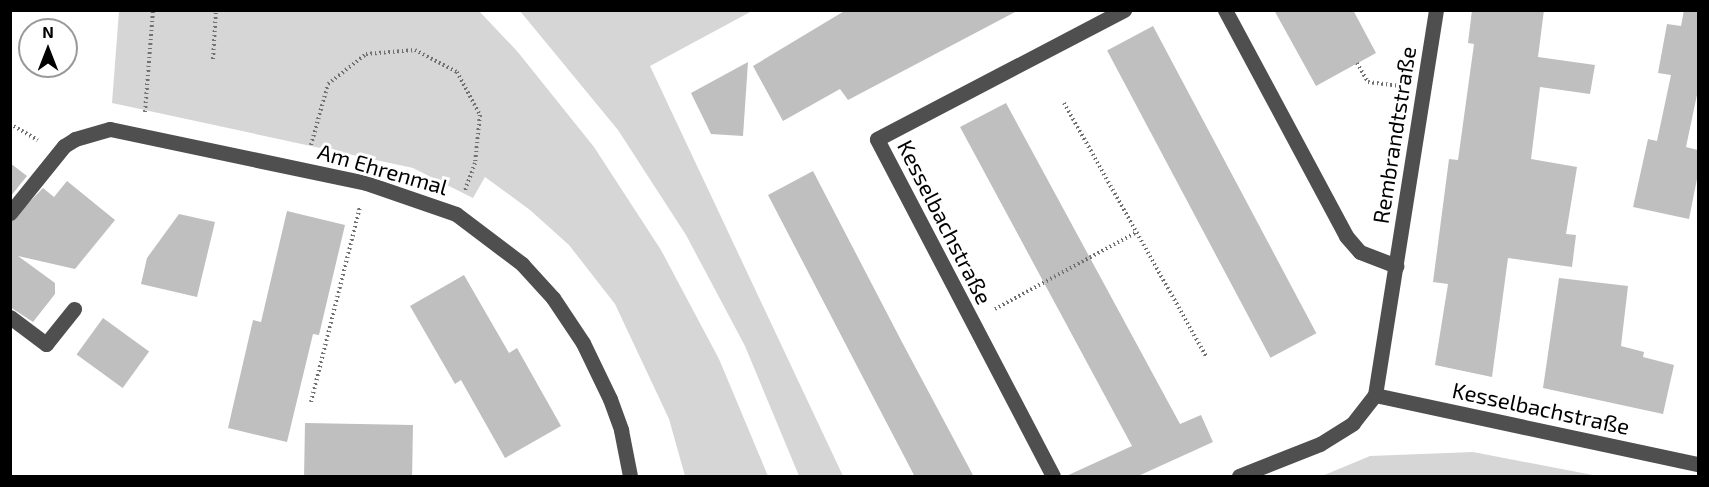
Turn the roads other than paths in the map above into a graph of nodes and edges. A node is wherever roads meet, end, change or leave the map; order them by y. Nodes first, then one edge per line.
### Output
1 (1124, 10) edge
2 (1225, 10) edge
3 (1436, 10) edge
4 (10, 213) edge
5 (1396, 266) junction
6 (74, 309) dead end
7 (10, 317) edge
8 (1375, 395) junction
9 (1698, 465) edge
10 (630, 477) edge
11 (1053, 477) edge
12 (1239, 477) edge

1 - 11 street, Kesselbachstraße
2 - 5 street
3 - 5 street, Rembrandtstraße
4 - 10 street, Am Ehrenmal
5 - 8 street
6 - 7 street
8 - 9 street, Kesselbachstraße
8 - 12 street

